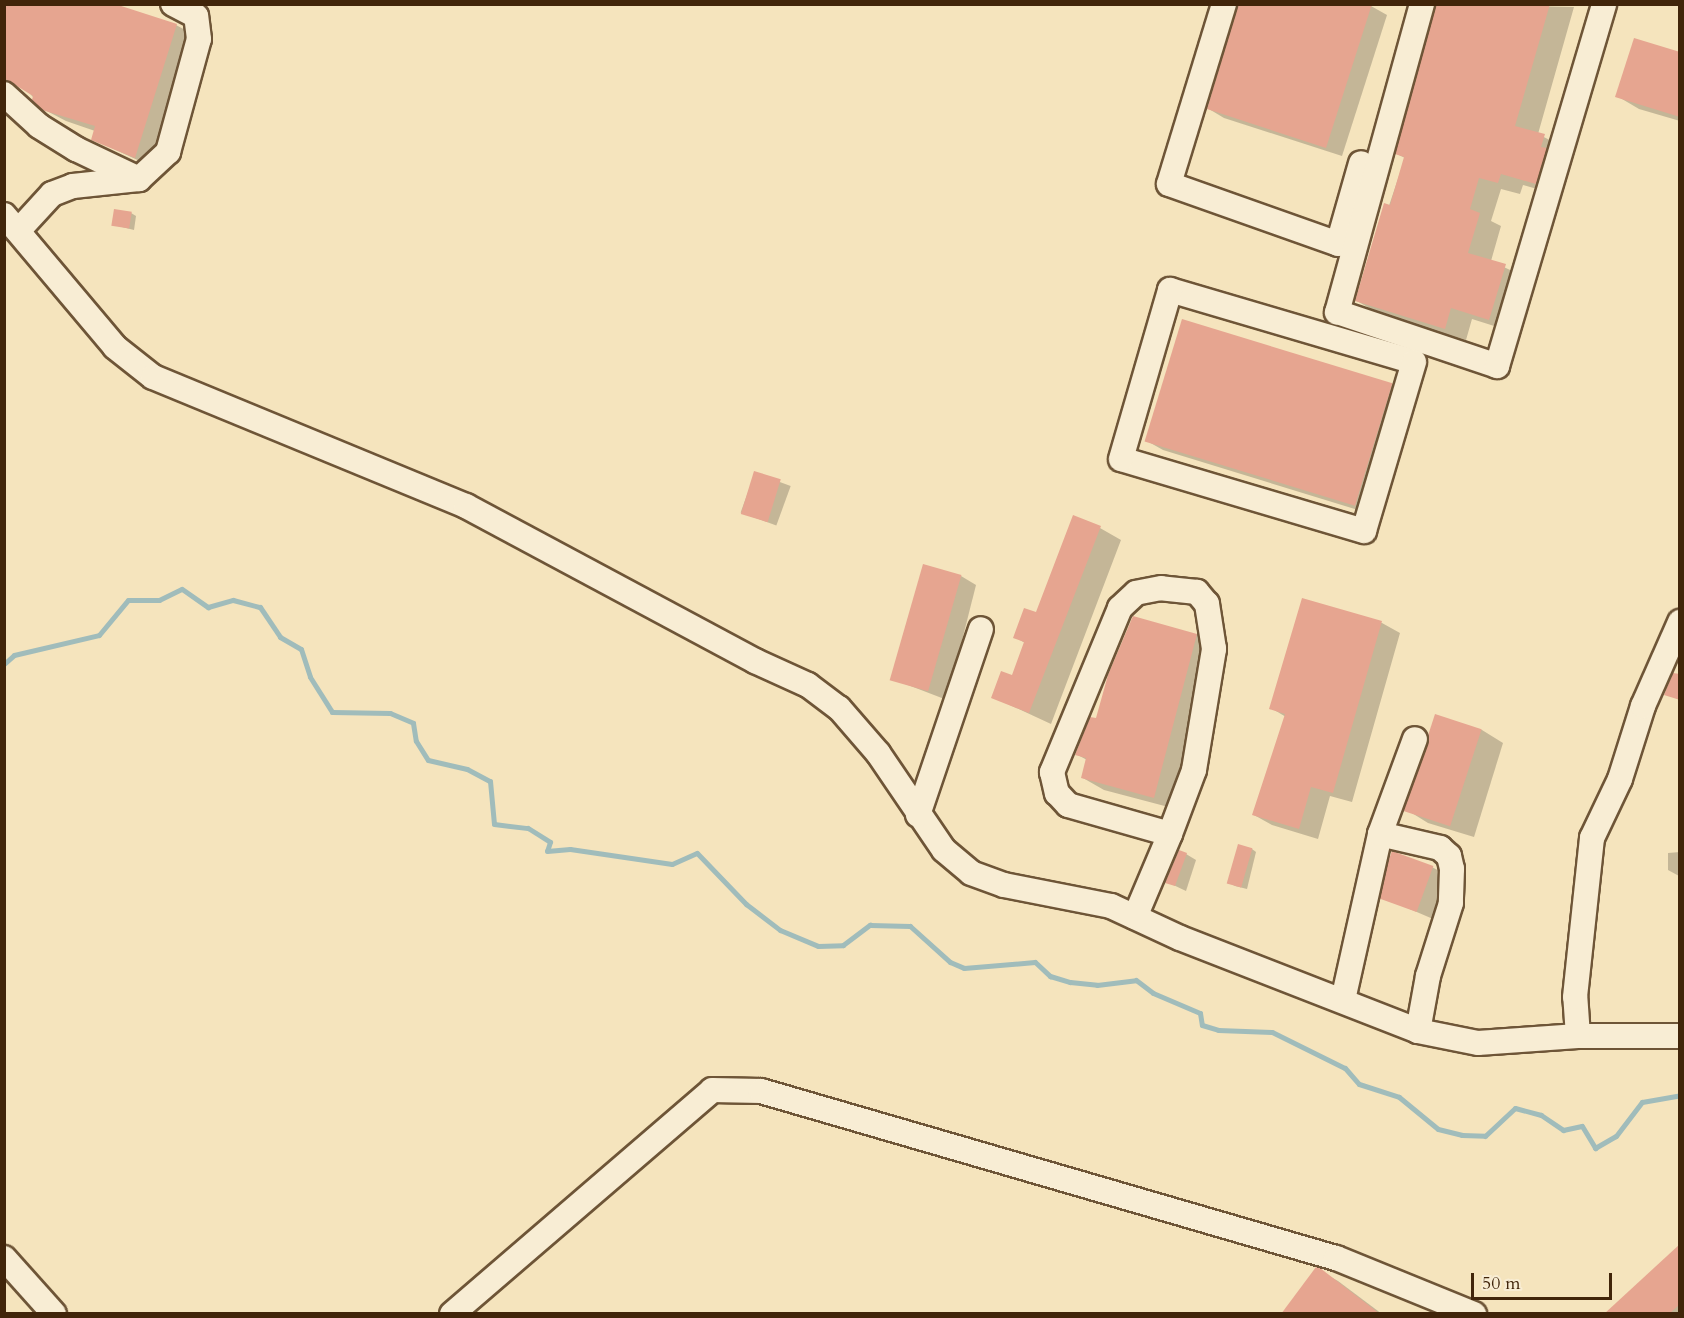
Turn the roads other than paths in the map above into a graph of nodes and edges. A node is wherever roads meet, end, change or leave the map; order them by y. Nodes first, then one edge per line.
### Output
1 (173, 4) edge
2 (1224, 4) edge
3 (1406, 4) edge
4 (1417, 4) edge
5 (1422, 4) edge
6 (1604, 4) edge
7 (4, 94) edge
8 (139, 179) junction
9 (11, 223) edge
10 (1325, 336) junction
11 (1680, 622) edge
12 (981, 629) dead end
13 (1415, 739) dead end
14 (918, 815) junction
15 (1170, 834) junction
16 (1380, 834) junction
17 (1135, 917) junction
18 (1343, 1000) junction
19 (1418, 1030) junction
20 (1578, 1036) junction
21 (1680, 1036) edge
22 (4, 1258) edge
23 (54, 1314) edge
24 (452, 1314) edge
25 (1474, 1314) edge

1 - 8 street
2 - 3 street
4 - 10 street
5 - 6 street
7 - 8 street
8 - 9 street
9 - 14 street
10 - 10 street
11 - 20 street
12 - 14 street
13 - 16 street
14 - 17 street
15 - 15 street
15 - 17 street
16 - 18 street
16 - 19 street
17 - 18 street
18 - 19 street
19 - 20 street
20 - 21 street
22 - 23 street
24 - 25 street

